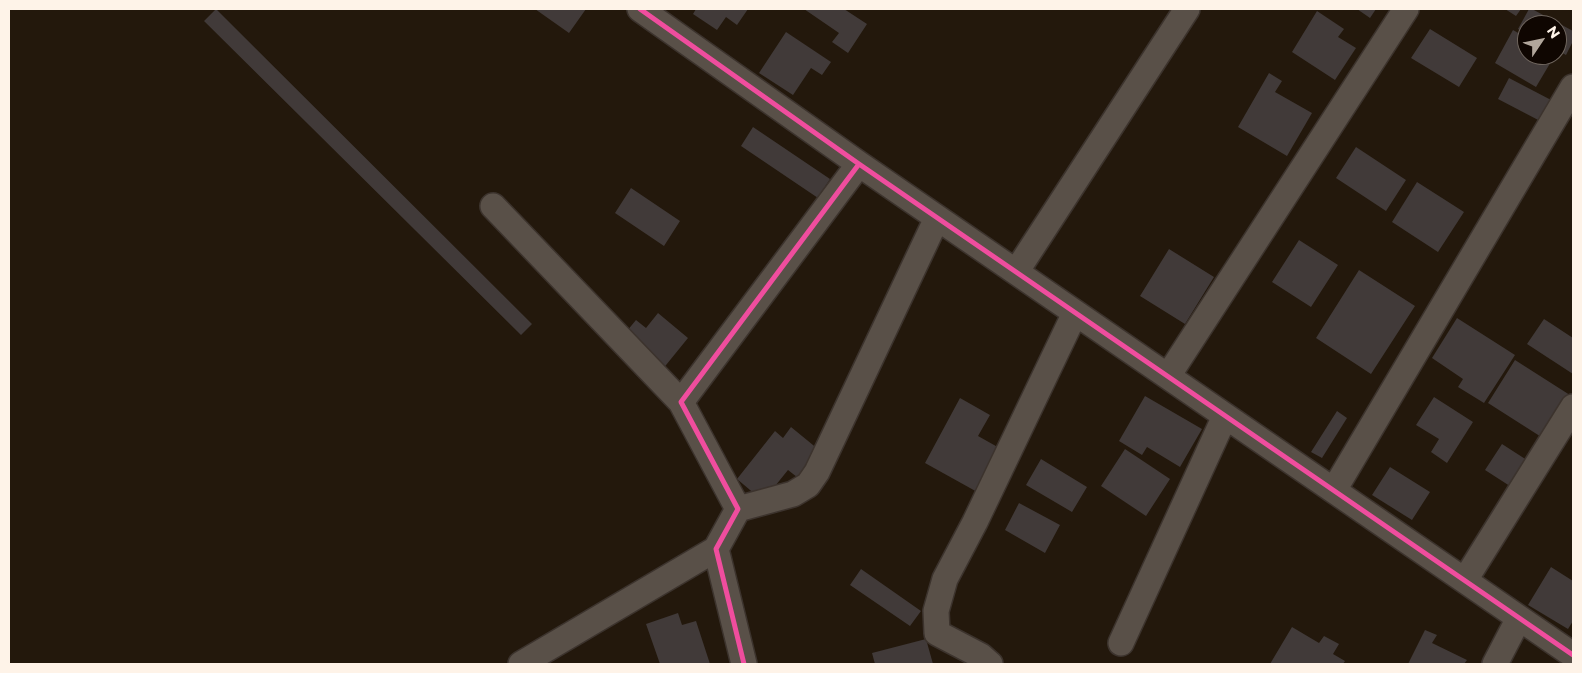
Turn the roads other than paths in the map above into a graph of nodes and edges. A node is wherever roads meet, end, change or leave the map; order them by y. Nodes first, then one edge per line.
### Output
1 (640, 9) edge
2 (1187, 9) edge
3 (1406, 9) edge
4 (1573, 87) edge
5 (859, 164) junction
6 (493, 206) dead end
7 (937, 218) junction
8 (1016, 272) junction
9 (1075, 313) junction
10 (1168, 376) junction
11 (681, 402) junction
12 (1573, 407) edge
13 (1225, 416) junction
14 (1334, 490) junction
15 (738, 509) junction
16 (716, 549) junction
17 (1465, 580) junction
18 (1519, 618) junction
19 (1121, 643) dead end
20 (1573, 655) edge
21 (521, 664) edge
22 (744, 664) edge
23 (990, 664) edge
24 (1495, 664) edge

1 - 5 street
2 - 8 street
3 - 10 street
4 - 14 street
5 - 7 street
5 - 11 street
6 - 11 street
7 - 8 street
7 - 15 street
8 - 9 street
9 - 10 street
9 - 23 street
10 - 13 street
11 - 15 street
12 - 17 street
13 - 14 street
13 - 19 street
14 - 17 street
15 - 16 street
16 - 21 street
16 - 22 street
17 - 18 street
18 - 20 street
18 - 24 street

